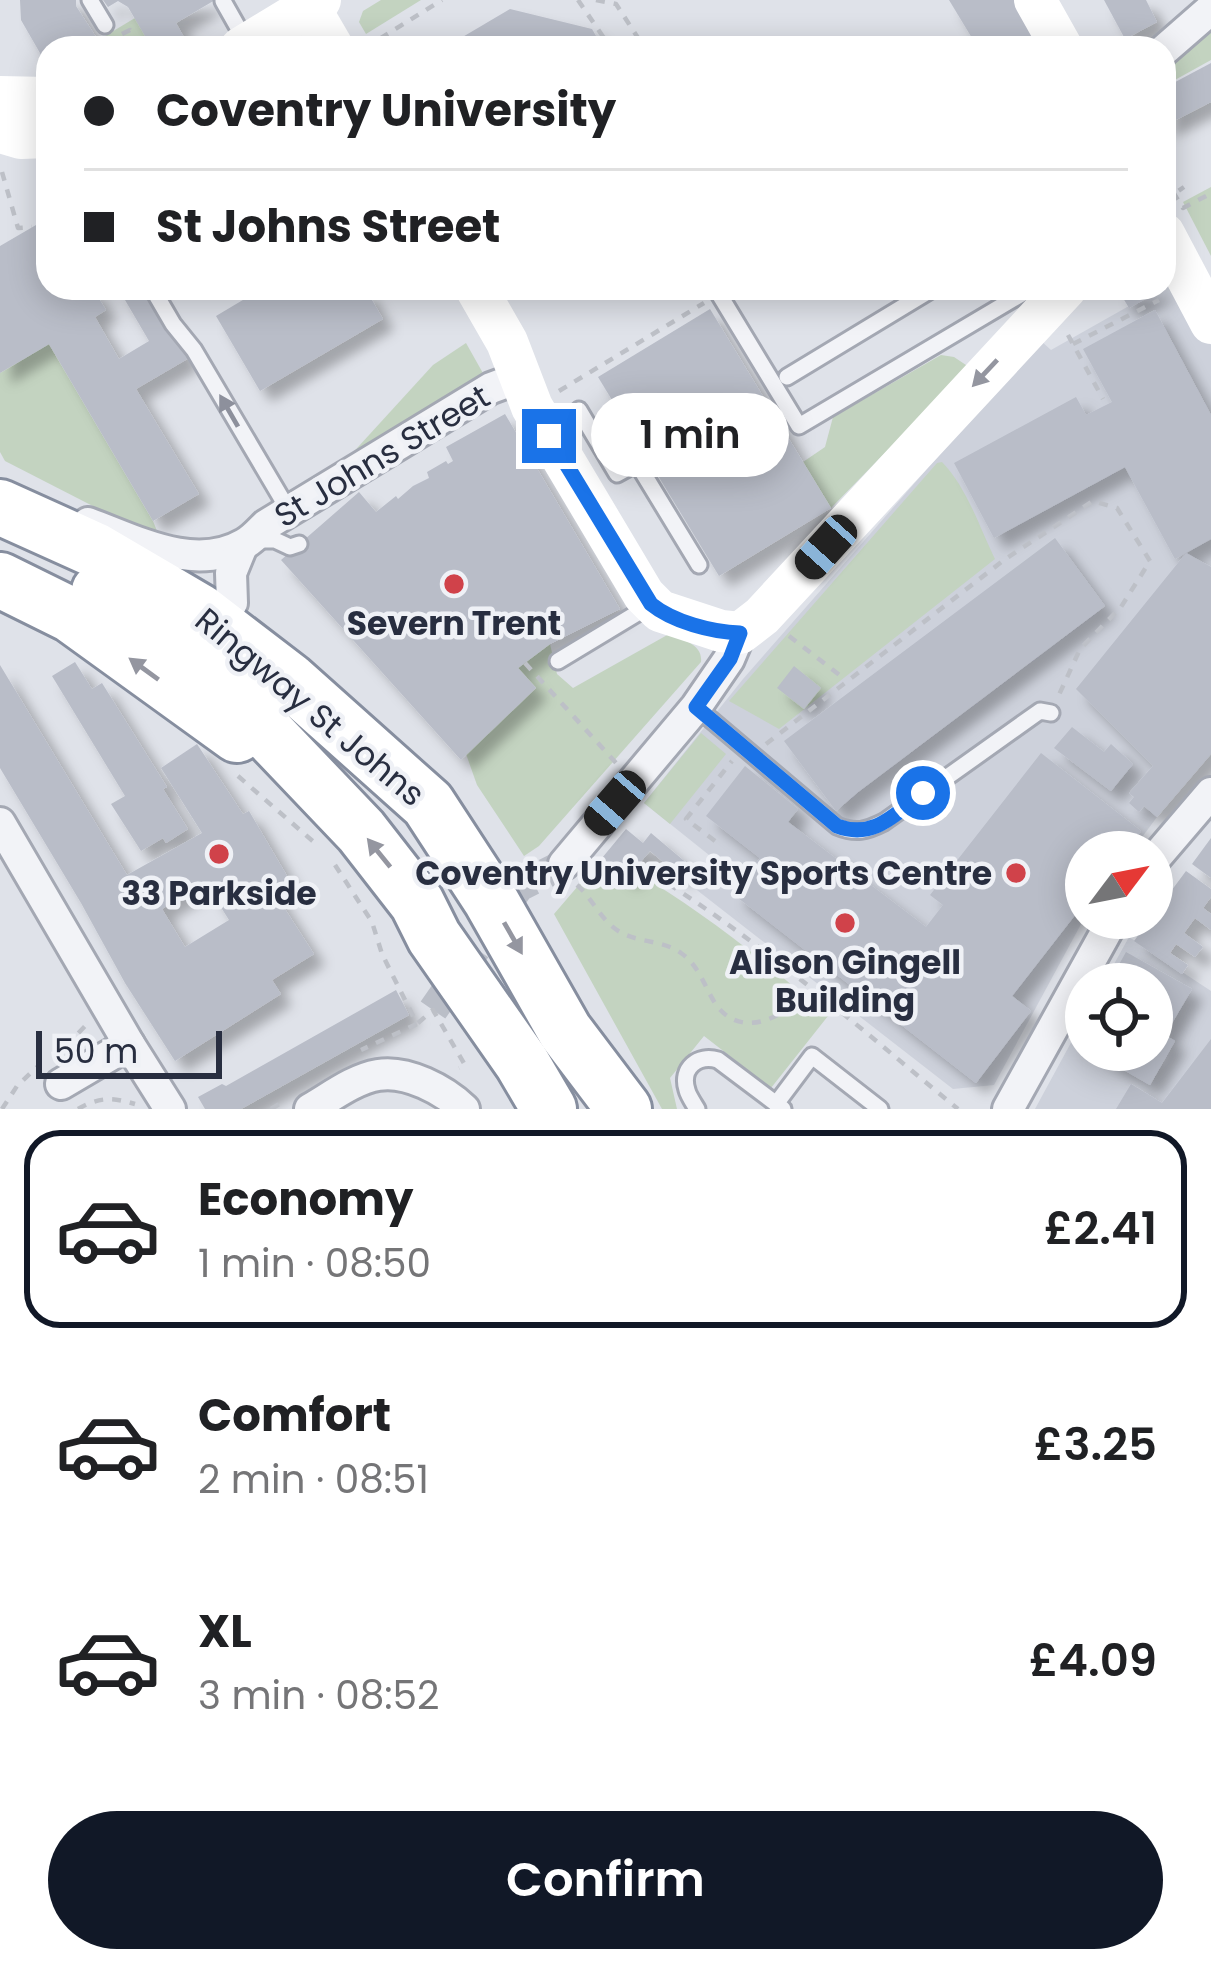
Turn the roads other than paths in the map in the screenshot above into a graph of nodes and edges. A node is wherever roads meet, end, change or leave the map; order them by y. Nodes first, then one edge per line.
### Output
1 (90, 0) edge
2 (1035, 0) edge
3 (223, 1) edge
4 (315, 3) edge
5 (1211, 9) edge
6 (105, 25) dead end
7 (239, 36) edge
8 (261, 36) edge
9 (328, 36) edge
10 (1055, 36) edge
11 (1176, 40) edge
12 (36, 99) edge
13 (0, 101) edge
14 (0, 120) edge
15 (36, 137) edge
16 (1, 152) edge
17 (1176, 234) edge
18 (159, 300) edge
19 (489, 300) edge
20 (723, 300) edge
21 (914, 300) edge
22 (1034, 300) edge
23 (1037, 300) edge
24 (1211, 323) edge
25 (788, 377) dead end
26 (526, 392) junction
27 (579, 410) dead end
28 (0, 475) edge
29 (600, 484) junction
30 (0, 507) edge
31 (289, 511) junction
32 (88, 523) junction
33 (0, 544) edge
34 (245, 544) junction
35 (299, 544) dead end
36 (699, 565) dead end
37 (0, 580) edge
38 (232, 603) junction
39 (651, 604) junction
40 (751, 625) junction
41 (558, 661) dead end
42 (696, 707) junction
43 (1051, 712) road end
44 (311, 779) junction
45 (1211, 793) edge
46 (428, 804) junction
47 (0, 823) edge
48 (1173, 837) edge
49 (564, 864) tunnel mouth
50 (434, 937) junction
51 (1102, 939) edge
52 (566, 1031) junction
53 (129, 1044) junction
54 (69, 1096) edge
55 (166, 1102) edge
56 (779, 1106) edge
57 (310, 1109) edge
58 (464, 1109) edge
59 (512, 1109) edge
60 (549, 1109) edge
61 (594, 1109) edge
62 (625, 1109) edge
63 (698, 1109) edge
64 (880, 1109) edge
65 (1008, 1109) edge

1 - 6 lane
2 - 10 main road
3 - 7 lane
4 - 8 main road
4 - 9 main road
5 - 11 street
12 - 13 main road
13 - 14 main road
15 - 16 main road
17 - 24 main road
31 -> 18 lane
19 - 26 main road, St Johns Street
20 - 22 lane
21 - 25 lane
23 -> 40 main road
26 - 29 main road, St Johns Street
26 - 31 street, St Johns Street
27 - 29 lane
28 - 32 highway
29 - 36 lane
29 - 39 main road, St Johns Street
30 - 46 highway, Ringway St Johns
31 - 34 street, St Johns Street
32 - 34 street, St Johns Street
32 - 38 highway
33 - 44 highway, Ringway St Johns
34 - 35 lane
34 - 38 street, St Johns Street
44 -> 37 highway
38 - 46 highway
39 - 40 main road
39 - 41 lane
40 - 42 street
42 - 43 lane
42 - 49 street
50 -> 44 highway, Ringway St Johns
45 - 48 street
46 -> 52 highway, Ringway St Johns
47 - 53 street
50 - 59 highway
50 - 60 highway, Ringway St Johns
51 - 65 street
52 - 61 highway
52 - 62 highway, Ringway St Johns
53 - 54 street
53 - 55 street
56 - 63 lane
56 - 64 lane
57 - 58 street

